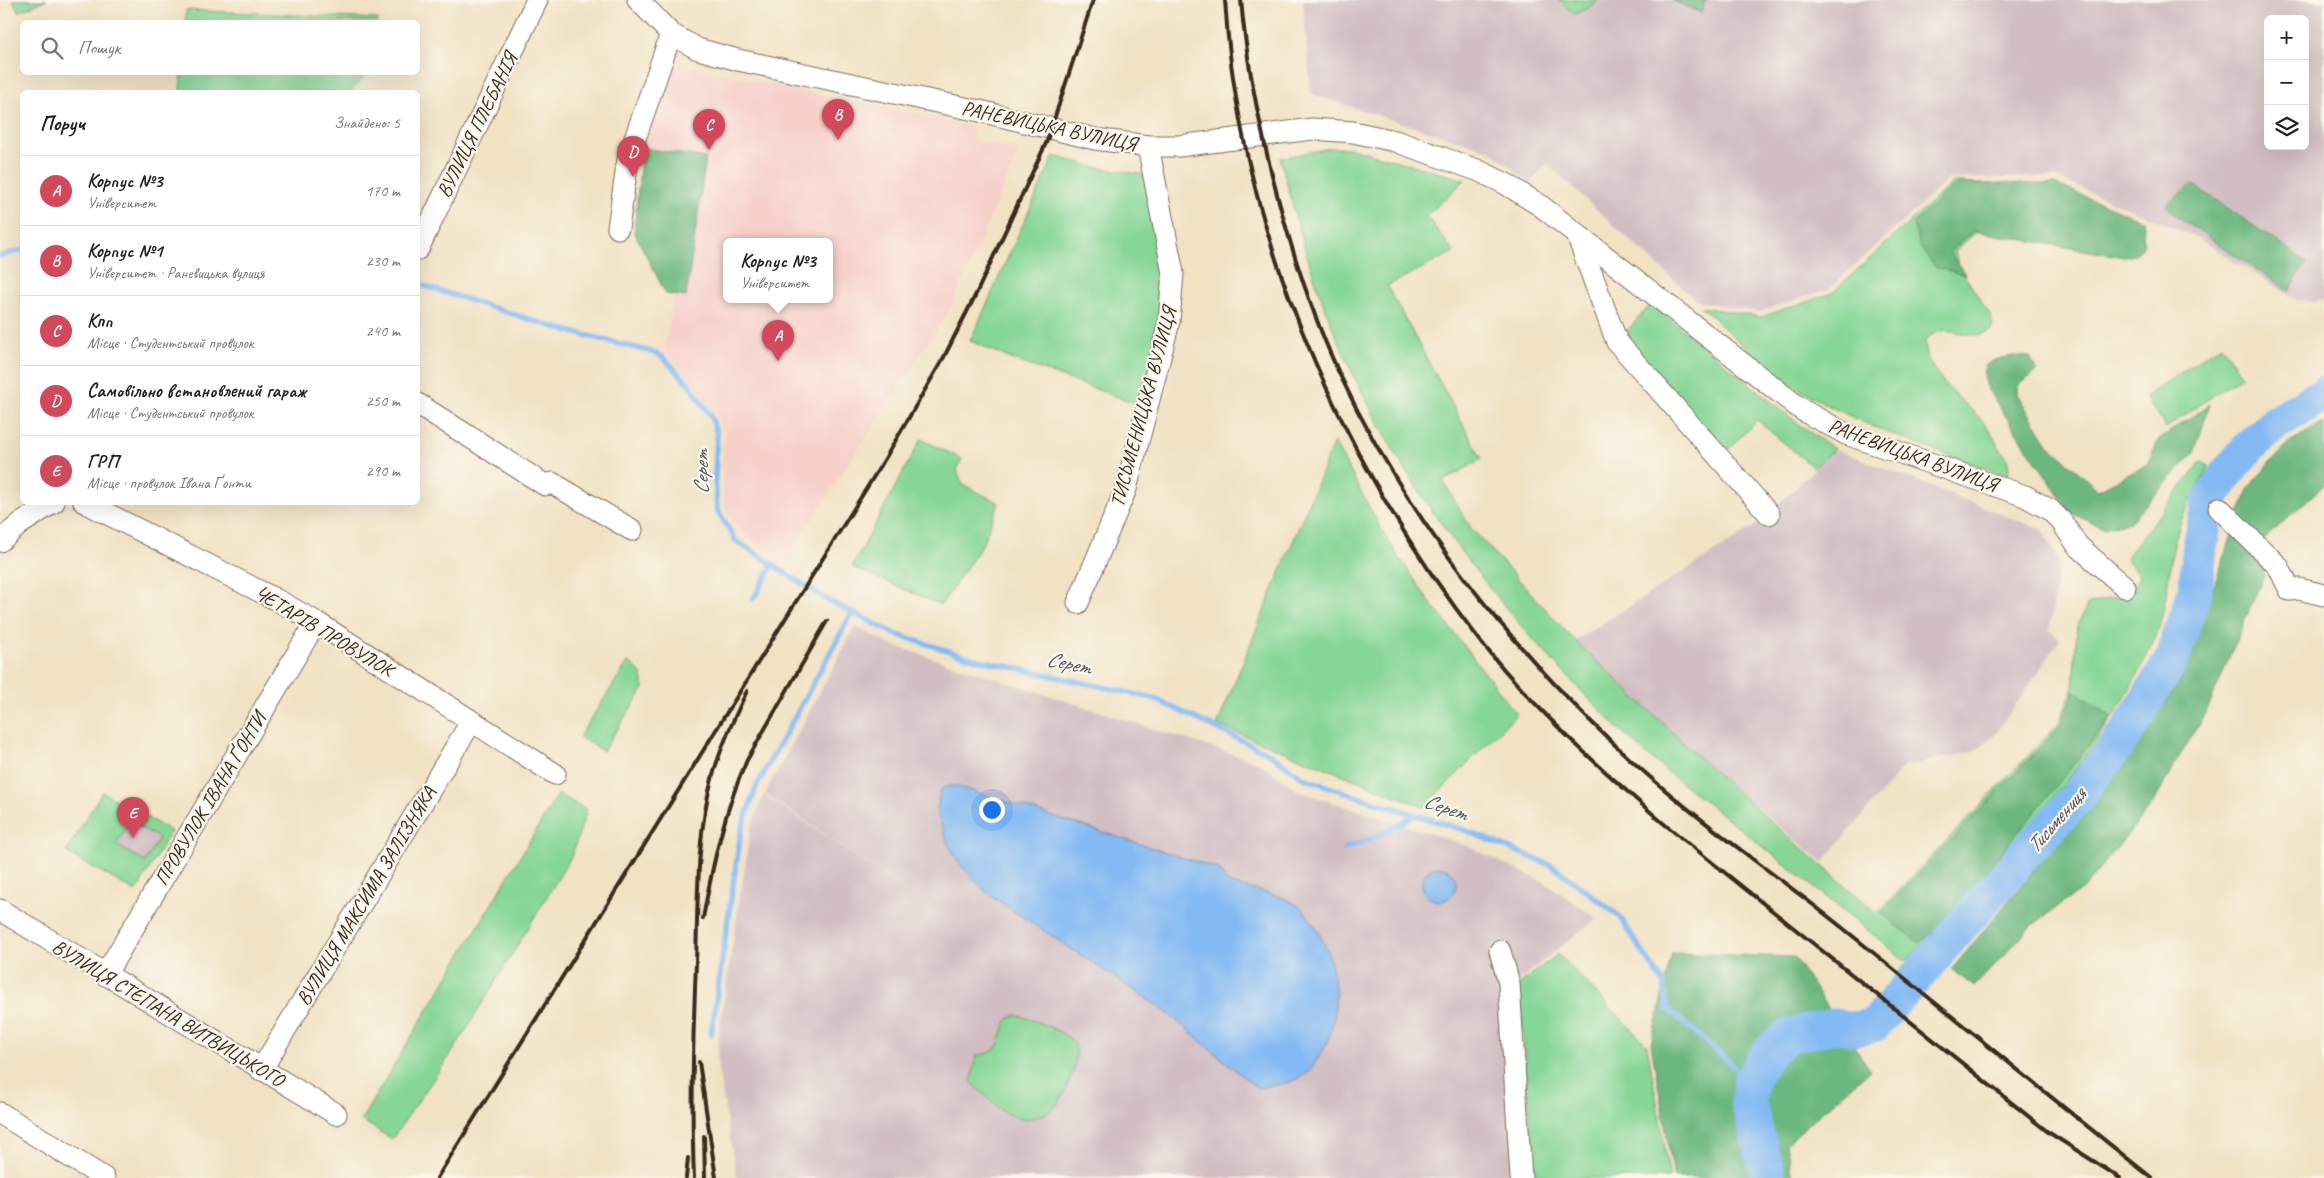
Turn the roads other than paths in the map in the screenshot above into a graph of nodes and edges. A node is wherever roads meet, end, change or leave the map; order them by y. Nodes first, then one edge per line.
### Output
1 (537, 0) edge
2 (638, 0) edge
3 (671, 34) junction
4 (1148, 146) junction
5 (618, 228) dead end
6 (1577, 235) junction
7 (420, 245) edge
8 (420, 405) edge
9 (49, 505) edge
10 (90, 505) edge
11 (2220, 508) dead end
12 (1769, 514) dead end
13 (632, 530) dead end
14 (0, 541) edge
15 (2125, 587) dead end
16 (2324, 595) edge
17 (1078, 603) dead end
18 (316, 622) junction
19 (470, 722) junction
20 (556, 774) dead end
21 (0, 910) edge
22 (1500, 951) dead end
23 (105, 974) junction
24 (261, 1070) junction
25 (0, 1113) edge
26 (336, 1114) dead end
27 (104, 1178) edge
28 (1521, 1178) edge

1 - 7 street, ВУЛИЦЯ ПЛЕБАНІЯ
2 - 3 street, РАНЕВИЦЬКА ВУЛИЦЯ
3 - 4 street, РАНЕВИЦЬКА ВУЛИЦЯ
3 - 5 street
4 - 6 street, РАНЕВИЦЬКА ВУЛИЦЯ
4 - 17 street, ТИСЬМЕНИЦЬКА ВУЛИЦЯ
6 - 12 street
6 - 15 street, РАНЕВИЦЬКА ВУЛИЦЯ
8 - 13 street
9 - 14 street
10 - 18 street, ЧЕТАРІВ ПРОВУЛОК
11 - 16 street
18 - 19 street, ЧЕТАРІВ ПРОВУЛОК
18 - 23 street, ПРОВУЛОК ІВАНА ҐОНТИ
19 - 20 street, ЧЕТАРІВ ПРОВУЛОК
19 - 24 street, ВУЛИЦЯ МАКСИМА ЗАЛІЗНЯКА
21 - 23 street, ВУЛИЦЯ СТЕПАНА ВИТВИЦЬКОГО
22 - 28 street
23 - 24 street, ВУЛИЦЯ СТЕПАНА ВИТВИЦЬКОГО
24 - 26 street, ВУЛИЦЯ СТЕПАНА ВИТВИЦЬКОГО
25 - 27 street

